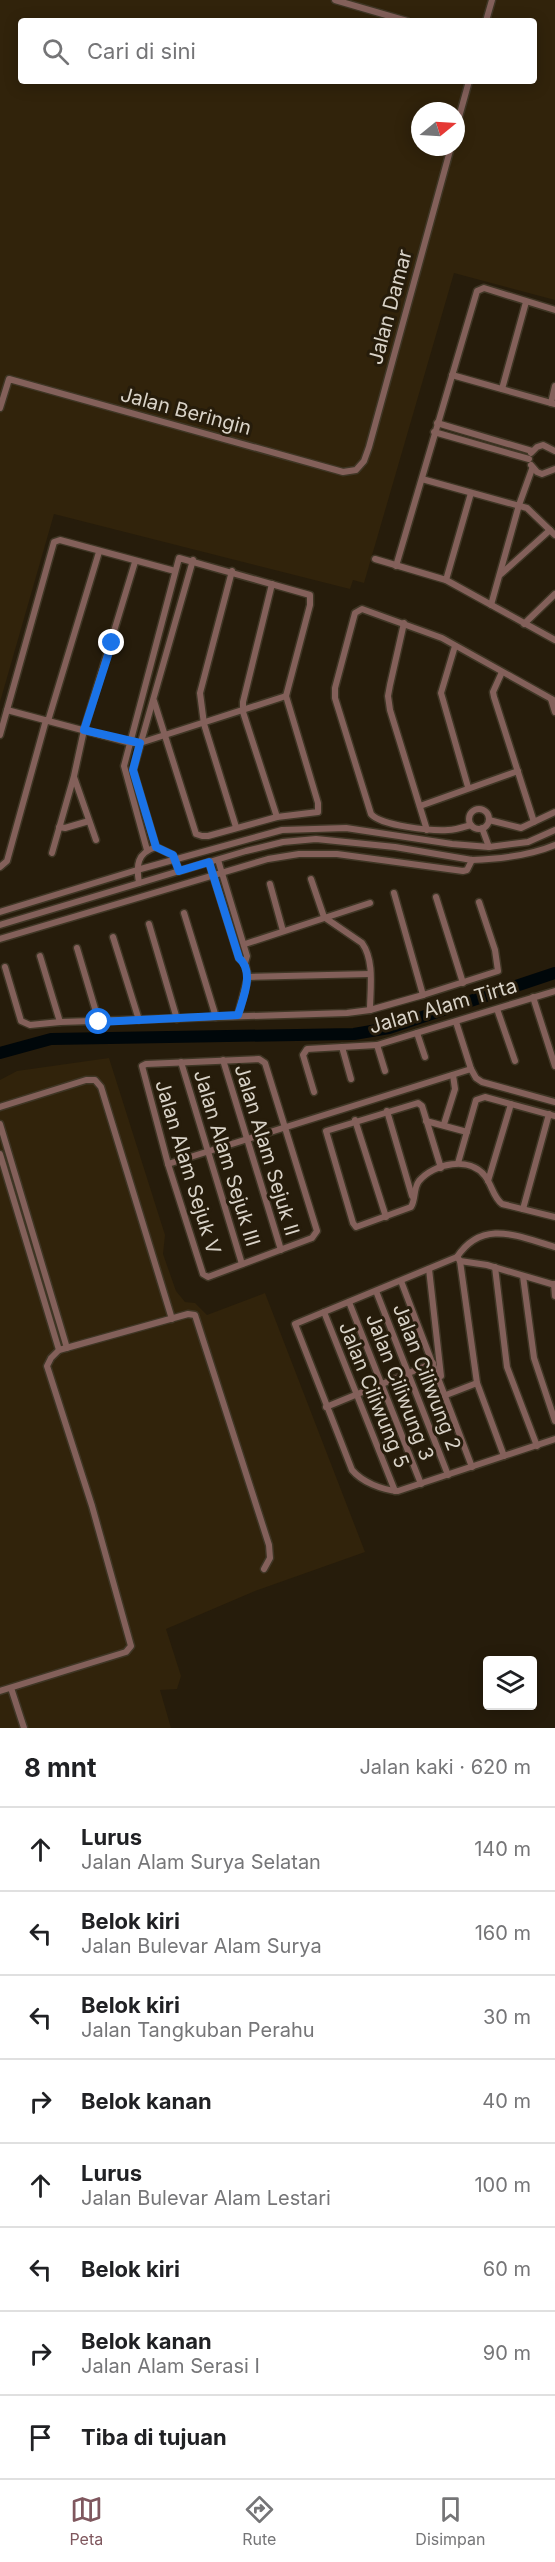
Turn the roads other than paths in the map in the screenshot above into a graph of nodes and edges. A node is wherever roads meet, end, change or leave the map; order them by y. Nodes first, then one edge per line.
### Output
1 (334, 0) edge
2 (492, 0) edge
3 (397, 18) edge
4 (487, 18) edge
5 (468, 84) edge
6 (463, 102) edge
7 (449, 156) edge
8 (526, 302) junction
9 (555, 310) edge
10 (452, 375) junction
11 (555, 387) edge
12 (502, 389) junction
13 (553, 404) edge
14 (0, 408) edge
15 (436, 423) junction
16 (435, 432) junction
17 (532, 451) junction
18 (555, 451) edge
19 (529, 459) junction
20 (532, 469) junction
21 (555, 469) edge
22 (354, 471) joint
23 (422, 478) junction
24 (471, 493) junction
25 (519, 506) junction
26 (553, 533) edge
27 (99, 552) junction
28 (375, 559) dead end
29 (193, 560) junction
30 (135, 562) junction
31 (396, 566) junction
32 (175, 571) junction
33 (232, 571) junction
34 (500, 574) junction
35 (446, 580) junction
36 (272, 584) junction
37 (555, 594) edge
38 (491, 605) junction
39 (404, 623) junction
40 (524, 624) junction
41 (555, 640) edge
42 (455, 646) junction
43 (502, 672) junction
44 (286, 696) junction
45 (553, 700) edge
46 (154, 701) junction
47 (7, 710) junction
48 (243, 712) junction
49 (555, 712) edge
50 (47, 720) junction
51 (204, 724) junction
52 (84, 730) junction
53 (0, 735) edge
54 (165, 735) junction
55 (131, 742) junction
56 (140, 743) junction
57 (518, 771) junction
58 (74, 776) junction
59 (468, 787) junction
60 (420, 806) junction
61 (555, 812) edge
62 (277, 818) junction
63 (489, 820) junction
64 (89, 821) junction
65 (534, 822) junction
66 (471, 825) junction
67 (59, 826) junction
68 (236, 826) junction
69 (482, 828) junction
70 (427, 830) junction
71 (555, 830) edge
72 (395, 835) junction
73 (96, 840) dead end
74 (339, 841) junction
75 (155, 844) junction
76 (555, 845) edge
77 (146, 847) junction
78 (395, 847) junction
79 (489, 847) junction
80 (52, 853) dead end
81 (337, 854) junction
82 (176, 859) junction
83 (218, 860) junction
84 (472, 860) junction
85 (209, 862) junction
86 (3, 865) edge
87 (137, 870) junction
88 (179, 871) junction
89 (222, 871) junction
90 (213, 874) junction
91 (311, 879) dead end
92 (139, 883) junction
93 (270, 884) dead end
94 (394, 893) dead end
95 (436, 897) dead end
96 (231, 901) junction
97 (479, 902) dead end
98 (222, 903) junction
99 (370, 903) dead end
100 (0, 912) edge
101 (41, 913) junction
102 (184, 913) dead end
103 (324, 917) junction
104 (21, 919) junction
105 (149, 924) dead end
106 (0, 925) edge
107 (36, 928) junction
108 (283, 931) junction
109 (113, 937) dead end
110 (0, 939) edge
111 (245, 944) junction
112 (77, 948) dead end
113 (40, 956) dead end
114 (245, 963) junction
115 (5, 967) dead end
116 (370, 974) junction
117 (248, 976) junction
118 (463, 982) junction
119 (555, 991) edge
120 (423, 995) junction
121 (533, 997) junction
122 (497, 1009) junction
123 (370, 1010) junction
124 (238, 1015) junction
125 (216, 1017) junction
126 (177, 1019) junction
127 (139, 1020) junction
128 (60, 1022) junction
129 (99, 1022) junction
130 (456, 1022) junction
131 (417, 1033) junction
132 (376, 1045) junction
133 (342, 1047) junction
134 (425, 1058) dead end
135 (223, 1060) junction
136 (515, 1061) dead end
137 (181, 1062) junction
138 (555, 1066) edge
139 (471, 1069) junction
140 (385, 1071) dead end
141 (453, 1075) junction
142 (351, 1079) dead end
143 (314, 1092) dead end
144 (555, 1102) edge
145 (511, 1104) junction
146 (0, 1107) edge
147 (387, 1111) junction
148 (552, 1115) edge
149 (355, 1120) junction
150 (426, 1121) junction
151 (0, 1124) edge
152 (444, 1124) junction
153 (284, 1127) junction
154 (467, 1132) junction
155 (247, 1139) junction
156 (208, 1152) junction
157 (0, 1154) edge
158 (458, 1163) junction
159 (168, 1164) junction
160 (441, 1168) junction
161 (488, 1181) junction
162 (413, 1200) junction
163 (523, 1209) junction
164 (386, 1217) junction
165 (555, 1217) edge
166 (555, 1247) edge
167 (280, 1250) junction
168 (459, 1259) junction
169 (242, 1264) junction
170 (495, 1267) junction
171 (429, 1269) junction
172 (523, 1276) junction
173 (402, 1281) junction
174 (554, 1284) edge
175 (376, 1291) junction
176 (555, 1296) edge
177 (349, 1302) junction
178 (324, 1312) junction
179 (172, 1318) junction
180 (67, 1348) junction
181 (59, 1350) junction
182 (433, 1363) junction
183 (408, 1374) junction
184 (477, 1383) junction
185 (442, 1384) junction
186 (381, 1385) junction
187 (356, 1395) junction
188 (446, 1395) junction
189 (326, 1407) junction
190 (555, 1421) edge
191 (555, 1439) edge
192 (537, 1446) junction
193 (504, 1456) junction
194 (472, 1467) junction
195 (448, 1475) junction
196 (421, 1484) junction
197 (394, 1491) junction
198 (264, 1569) dead end
199 (11, 1688) junction
200 (0, 1691) edge
201 (24, 1728) edge

1 - 3 street
2 - 4 street
5 - 6 street
7 - 22 street, Jalan Damar
8 - 9 street
8 - 10 street
8 - 12 street
10 - 12 street
10 - 15 street
11 - 13 street
12 - 13 street
14 - 22 street, Jalan Beringin
15 - 16 street
15 - 17 street
16 - 19 street
16 - 23 street
17 - 18 street
17 - 19 street
19 - 20 street
20 - 21 street
20 - 25 street
23 - 24 street
23 - 31 street
24 - 25 street
24 - 35 street
25 - 26 street
25 - 34 street
26 - 34 street
27 - 30 street
27 - 47 street
27 - 50 street
28 - 31 street
29 - 32 street
29 - 33 street
29 - 46 street
30 - 32 street
30 - 52 street
31 - 35 street
32 - 55 street
33 - 36 street
33 - 51 street
34 - 38 street
35 - 38 street
36 - 44 street
36 - 48 street
37 - 40 street
38 - 40 street
39 - 42 street
39 - 60 street
39 - 70 street
40 - 41 street
42 - 43 street
42 - 59 street
43 - 45 street
43 - 57 street
44 - 48 street
44 - 62 street
45 - 49 street
46 - 54 street
46 - 56 street
47 - 50 street
47 - 53 street
48 - 51 street
48 - 62 street
50 - 52 street
50 - 86 street
51 - 54 street
51 - 68 street
52 - 55 street
52 - 58 street
54 - 56 street
54 - 68 street
55 - 56 street
55 - 77 street
56 - 75 street
57 - 59 street
57 - 65 street
58 - 64 street
58 - 67 street
59 - 60 street
60 - 70 street
61 - 65 street
62 - 68 street
63 - 65 street
63 - 66 street
63 - 69 street
64 - 67 street
64 - 73 street
66 - 69 street
66 - 70 street
67 - 80 street
69 - 79 street
71 - 79 street
72 - 78 street
72 - 79 street
72 - 82 street
74 - 78 street
74 - 81 street
74 - 83 street
75 - 77 street
75 - 82 street
76 - 84 street
77 - 87 street
78 - 84 street
81 - 84 street
81 - 89 street
82 - 87 street
82 - 88 street
83 - 85 street
83 - 89 street
85 - 88 street
85 - 90 street
87 - 92 street
87 - 100 street
88 - 92 street
89 - 90 street
89 - 96 street
90 - 98 street
90 - 107 street
91 - 103 street
92 - 101 street
93 - 108 street
94 - 120 street
95 - 118 street
96 - 98 street
96 - 111 street
97 - 118 street
98 - 114 street
99 - 103 street
101 - 104 street
101 - 107 street
102 - 125 street
103 - 108 street
103 - 116 street
104 - 106 street
104 - 107 street
105 - 126 street
107 - 110 street
108 - 111 street
109 - 127 street
111 - 114 street
112 - 129 street
113 - 128 street
114 - 117 street
115 - 128 street
116 - 117 street
116 - 123 street
117 - 124 street
118 - 120 street
119 - 121 street, Jalan Alam Tirta
120 - 123 street
121 - 122 street, Jalan Alam Tirta
121 - 138 street
122 - 130 street, Jalan Alam Tirta
122 - 136 street
123 - 124 street
124 - 125 street
125 - 126 street
126 - 127 street
127 - 129 street
128 - 129 street
130 - 131 street, Jalan Alam Tirta
130 - 139 street
131 - 132 street, Jalan Alam Tirta
131 - 134 street
132 - 133 street, Jalan Alam Tirta
132 - 140 street
133 - 142 street
133 - 143 street, Jalan Alam Tirta
135 - 137 street
135 - 153 street
135 - 155 street, Jalan Alam Sejuk II
137 - 156 street, Jalan Alam Sejuk III
137 - 159 street, Jalan Alam Sejuk V
139 - 141 street
139 - 144 street
141 - 152 street
141 - 153 street
145 - 148 street
145 - 154 street
145 - 161 street
146 - 179 street
147 - 149 street
147 - 150 street
147 - 162 street
148 - 163 street
149 - 164 street
149 - 164 street
150 - 152 street
150 - 160 street
151 - 180 street
152 - 154 street
153 - 155 street
153 - 167 street
154 - 158 street
155 - 156 street
155 - 167 street, Jalan Alam Sejuk II
156 - 159 street
156 - 169 street, Jalan Alam Sejuk III
157 - 181 street
158 - 160 street
158 - 161 street
159 - 169 street, Jalan Alam Sejuk V
160 - 162 street
161 - 163 street
162 - 164 street
163 - 165 street
166 - 168 street
167 - 169 street
168 - 170 street
168 - 171 street
168 - 184 street
170 - 172 street
170 - 192 street
171 - 173 street
171 - 185 street
172 - 174 street
172 - 190 street
173 - 175 street
173 - 182 street
174 - 176 street
175 - 177 street
175 - 183 street, Jalan Ciliwung 2
177 - 178 street
177 - 186 street, Jalan Ciliwung 3
178 - 187 street, Jalan Ciliwung 5
178 - 189 street
179 - 180 street
179 - 198 street
180 - 181 street
181 - 199 street
182 - 183 street
182 - 185 street
183 - 186 street
183 - 195 street, Jalan Ciliwung 2
184 - 188 street
184 - 193 street
185 - 188 street
186 - 187 street
186 - 196 street, Jalan Ciliwung 3
187 - 189 street
187 - 197 street, Jalan Ciliwung 5
188 - 194 street
189 - 197 street
191 - 192 street
192 - 193 street
193 - 194 street
194 - 195 street
195 - 196 street
196 - 197 street
199 - 200 street
199 - 201 street

